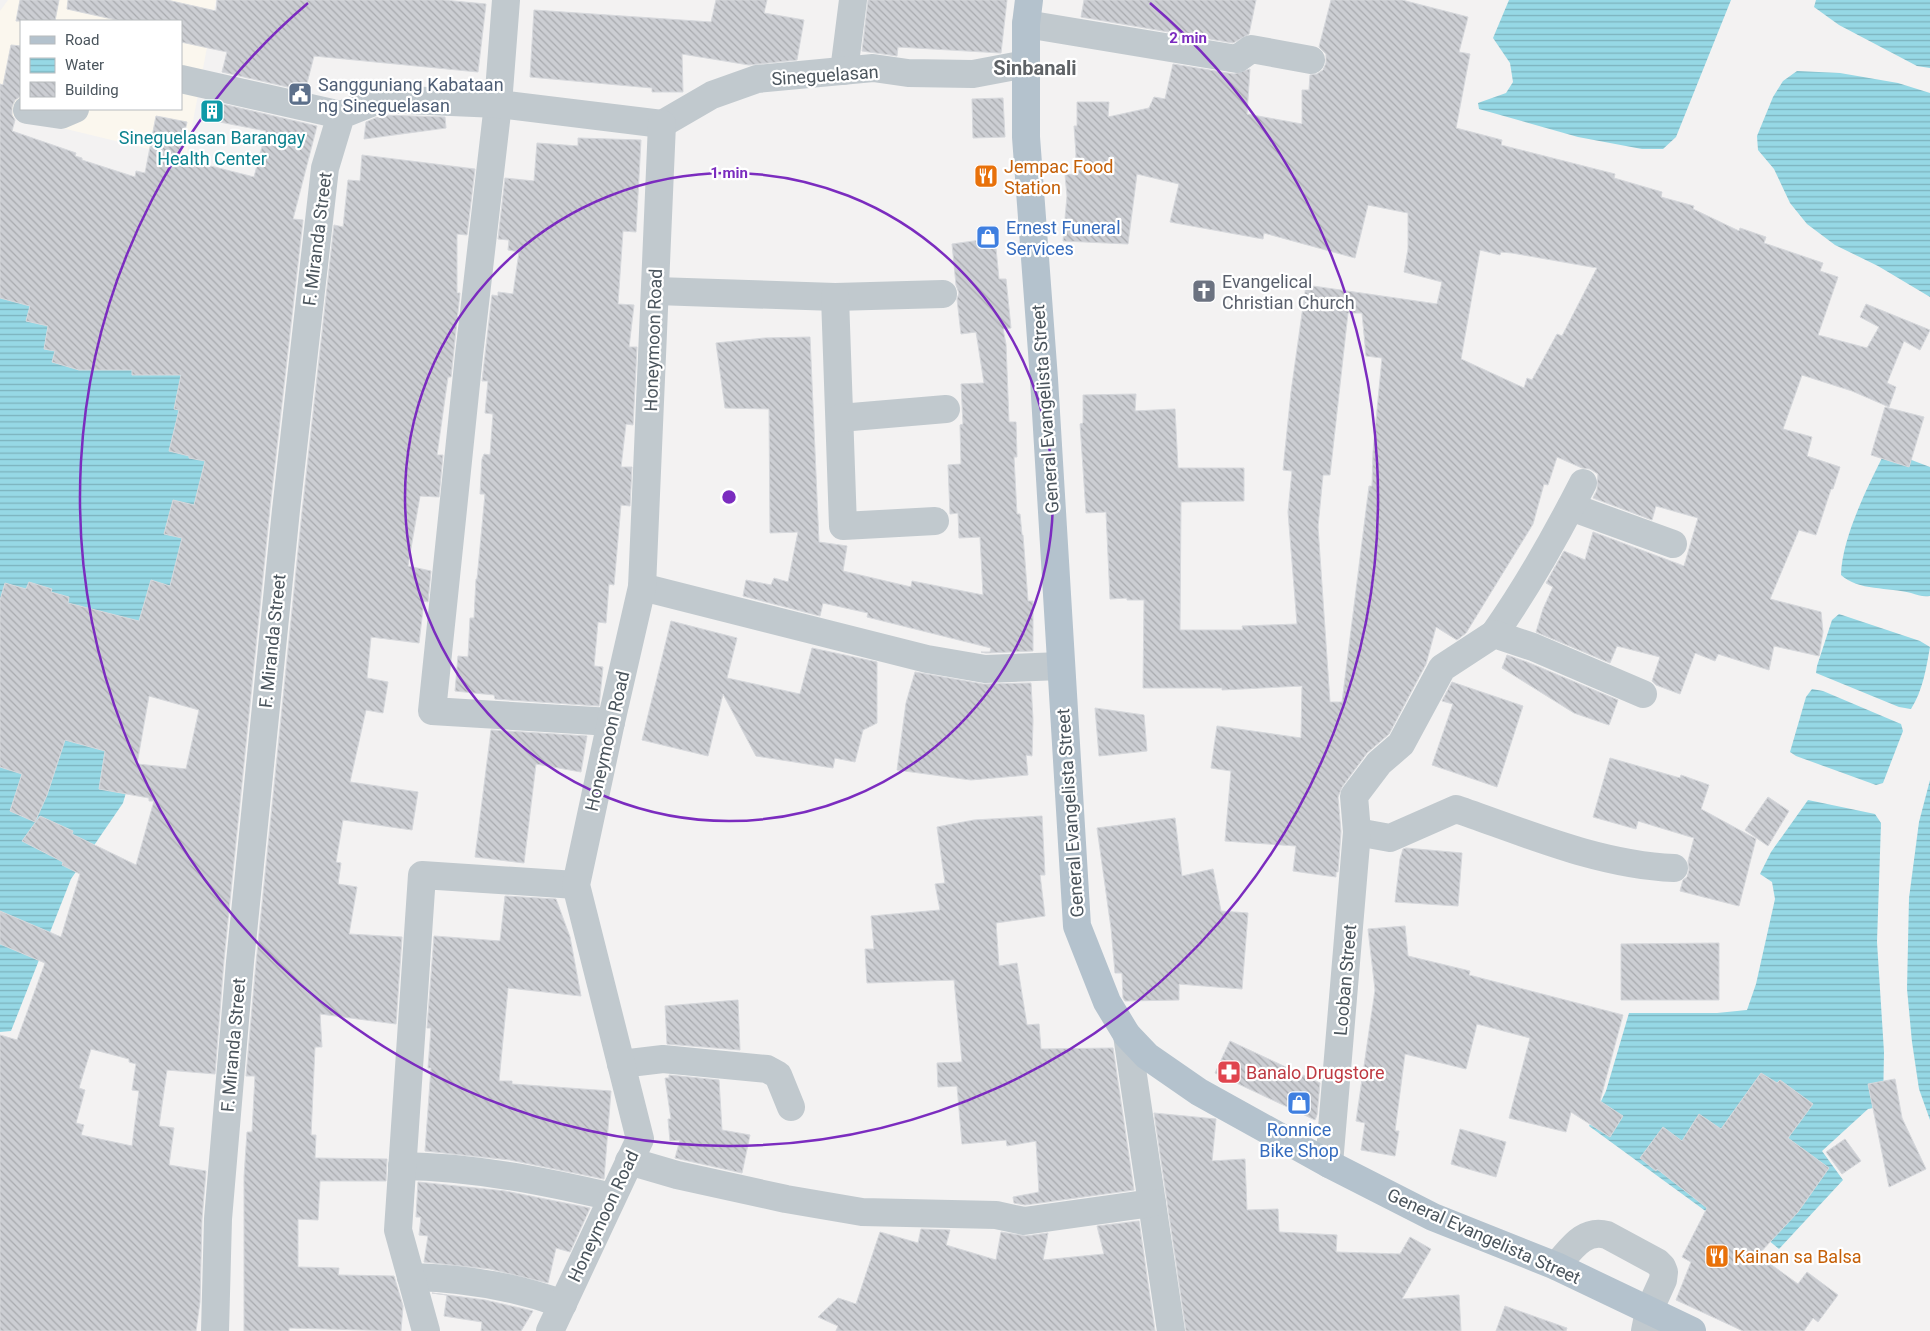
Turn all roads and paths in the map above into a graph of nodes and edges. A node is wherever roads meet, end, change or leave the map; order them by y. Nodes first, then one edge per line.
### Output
1 (506, 0) edge
2 (853, 0) edge
3 (1028, 12) edge
4 (1311, 60) dead end
5 (1026, 64) junction
6 (844, 72) junction
7 (182, 79) edge
8 (498, 104) junction
9 (27, 110) edge
10 (73, 110) edge
11 (341, 115) junction
12 (662, 124) junction
13 (656, 291) junction
14 (943, 294) dead end
15 (835, 297) junction
16 (946, 409) dead end
17 (840, 418) junction
18 (935, 521) dead end
19 (1673, 544) dead end
20 (642, 587) junction
21 (1494, 634) junction
22 (1060, 666) junction
23 (1643, 694) dead end
24 (611, 722) junction
25 (1357, 832) junction
26 (1674, 868) dead end
27 (576, 885) junction
28 (1127, 1035) junction
29 (621, 1064) junction
30 (791, 1107) dead end
31 (629, 1161) junction
32 (1329, 1164) junction
33 (402, 1166) junction
34 (612, 1198) junction
35 (1152, 1204) junction
36 (1556, 1266) junction
37 (411, 1277) junction
38 (563, 1304) junction
39 (1647, 1321) edge
40 (215, 1331) edge
41 (426, 1331) edge
42 (550, 1331) edge
43 (1171, 1331) edge
44 (1692, 1331) edge

1 - 8 street
2 - 6 street
3 - 4 street
3 - 5 main road, General Evangelista Street
5 - 6 street, Sineguelasan
5 - 22 main road, General Evangelista Street
6 - 12 street, Sineguelasan
7 - 11 street
8 - 11 street
8 - 12 street
8 - 24 street
9 - 10 street
11 - 40 street, F. Miranda Street
12 - 13 street, Honeymoon Road
13 - 15 street
13 - 20 street, Honeymoon Road
14 - 15 street
15 - 17 street
16 - 17 street
17 - 18 street
19 - 21 street
20 - 22 street
20 - 24 street, Honeymoon Road
21 - 23 street
21 - 25 street, Looban Street
22 - 28 main road, General Evangelista Street
24 - 27 street, Honeymoon Road
25 - 26 street
25 - 32 street, Looban Street
27 - 29 street, Honeymoon Road
27 - 33 street
28 - 32 main road, General Evangelista Street
28 - 35 street
29 - 30 street
29 - 31 street, Honeymoon Road
31 - 34 street, Honeymoon Road
31 - 35 street
32 - 36 main road, General Evangelista Street
33 - 34 street
33 - 37 street
34 - 38 street, Honeymoon Road
35 - 43 street
36 - 39 main road, General Evangelista Street
36 - 39 street
37 - 38 street
37 - 41 street
38 - 42 street, Honeymoon Road
39 - 44 main road, General Evangelista Street

